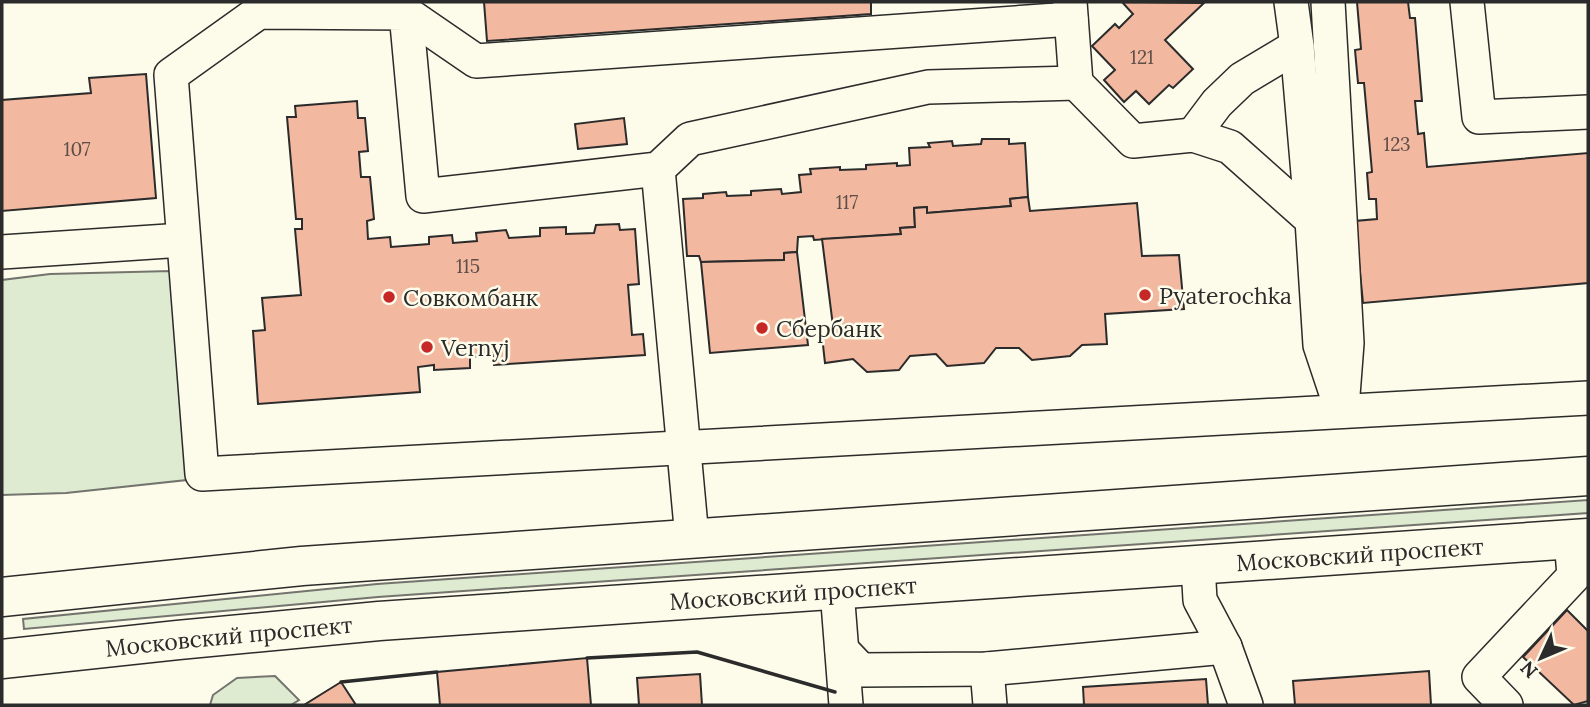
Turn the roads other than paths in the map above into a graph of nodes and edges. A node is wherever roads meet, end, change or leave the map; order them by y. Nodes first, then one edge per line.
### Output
1 (1291, 2) edge
2 (1328, 2) edge
3 (1467, 2) edge
4 (258, 7) edge
5 (1071, 10) edge
6 (407, 13) junction
7 (1297, 47) junction
8 (1076, 83) junction
9 (1588, 112) edge
10 (1193, 135) junction
11 (658, 169) junction
12 (1312, 220) junction
13 (183, 240) junction
14 (2, 252) edge
15 (1588, 398) edge
16 (1342, 411) junction
17 (684, 447) junction
18 (1588, 476) edge
19 (692, 538) junction
20 (1580, 559) edge
21 (1199, 582) junction
22 (837, 590) junction
23 (2, 597) edge
24 (1225, 647) junction
25 (842, 650) junction
26 (1166, 651) junction
27 (2, 659) edge
28 (988, 669) junction
29 (846, 705) edge
30 (990, 705) edge
31 (1246, 705) edge
32 (1506, 705) edge

1 - 7 lane
2 - 16 lane
3 - 9 lane
4 - 6 lane
4 - 13 lane
5 - 6 lane
5 - 8 lane
6 - 11 lane
7 - 10 lane
7 - 12 lane
8 - 10 lane
8 - 11 lane
10 - 12 lane
11 - 17 lane
12 - 16 lane
13 - 14 lane
13 - 17 lane
15 - 16 lane
16 - 17 lane
17 - 19 lane
18 - 19 main road
19 - 23 main road
20 - 21 main road, Московский проспект
20 - 32 lane
21 - 22 main road, Московский проспект
21 - 24 lane
21 - 26 lane
22 - 25 lane
22 - 27 main road, Московский проспект
24 - 26 lane
24 - 31 lane
25 - 28 lane
25 - 29 lane
26 - 28 lane
28 - 30 lane

